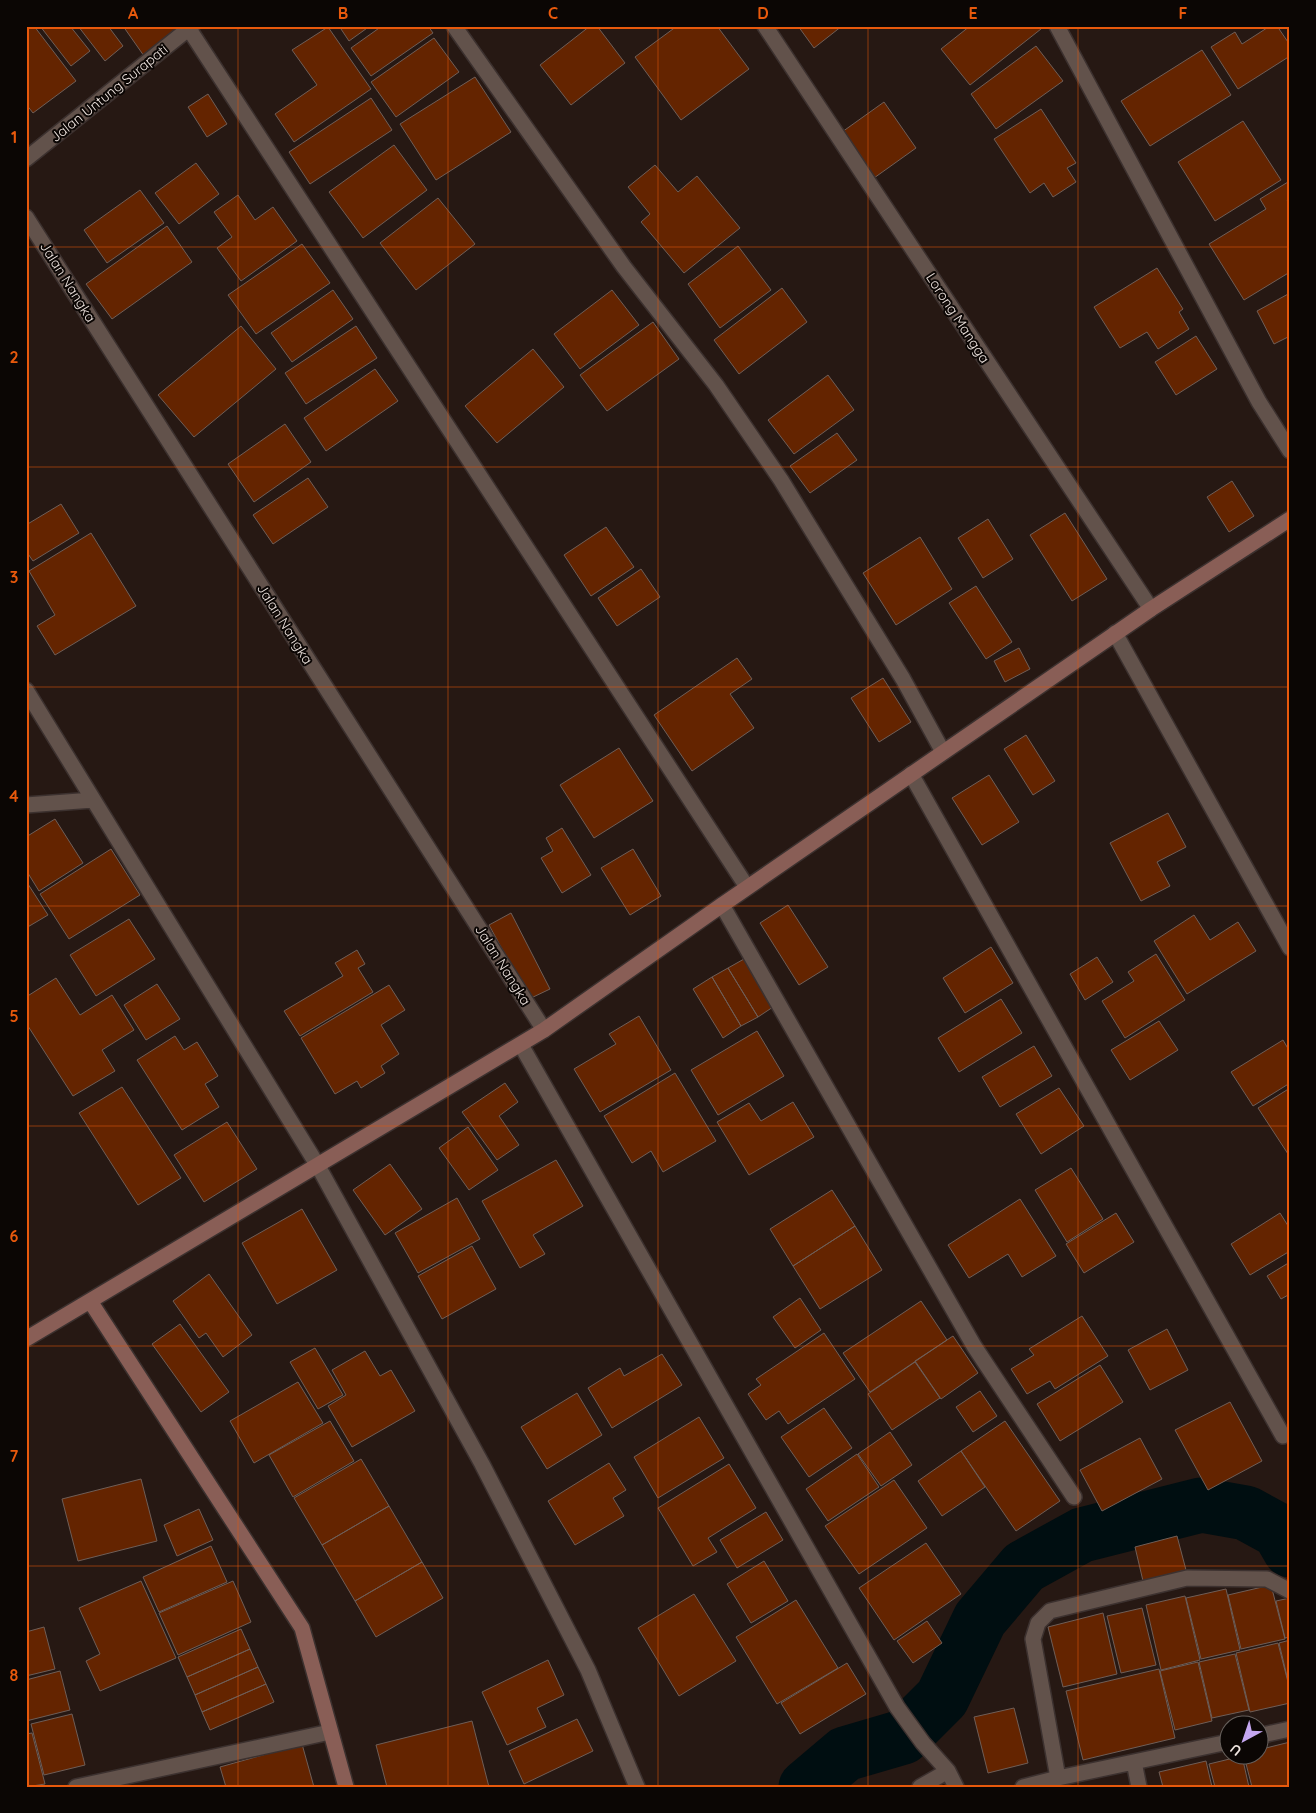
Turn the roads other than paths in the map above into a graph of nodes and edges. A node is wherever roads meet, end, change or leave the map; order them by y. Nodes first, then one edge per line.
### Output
1 (454, 26) edge
2 (765, 26) edge
3 (1057, 26) edge
4 (191, 28) edge
5 (26, 159) edge
6 (26, 217) edge
7 (1290, 451) edge
8 (1290, 519) edge
9 (1151, 609) junction
10 (1116, 633) junction
11 (26, 690) edge
12 (943, 752) junction
13 (911, 774) junction
14 (94, 800) junction
15 (26, 805) edge
16 (747, 887) junction
17 (722, 905) junction
18 (1290, 948) edge
19 (544, 1030) junction
20 (521, 1045) junction
21 (318, 1166) junction
22 (90, 1301) junction
23 (26, 1339) edge
24 (1283, 1436) dead end
25 (1074, 1497) dead end
26 (1290, 1590) edge
27 (1290, 1729) edge
28 (330, 1732) junction
29 (1268, 1734) edge
30 (1218, 1744) edge
31 (1134, 1762) junction
32 (948, 1772) junction
33 (1058, 1778) junction
34 (76, 1787) edge
35 (346, 1787) edge
36 (637, 1787) edge
37 (920, 1787) edge
38 (956, 1787) edge
39 (1023, 1787) edge
40 (1139, 1787) edge

1 - 12 street
2 - 9 street, Lorong Mangga
3 - 7 street
4 - 5 street, Jalan Untung Surapati
4 - 16 street
6 - 19 street, Jalan Nangka
8 - 9 street
9 - 10 street
10 - 12 street
10 - 18 street
11 - 14 street
12 - 13 street
13 - 16 street
13 - 24 street
14 - 15 street
14 - 21 street
16 - 17 street
17 - 19 street
17 - 25 street
19 - 20 street
20 - 21 street
20 - 32 street
21 - 22 street
21 - 36 street
22 - 23 street
22 - 28 street
26 - 33 street
27 - 29 street
28 - 34 street
28 - 35 street
30 - 31 street
31 - 33 street
31 - 40 street
32 - 37 street
32 - 38 street
33 - 39 street

